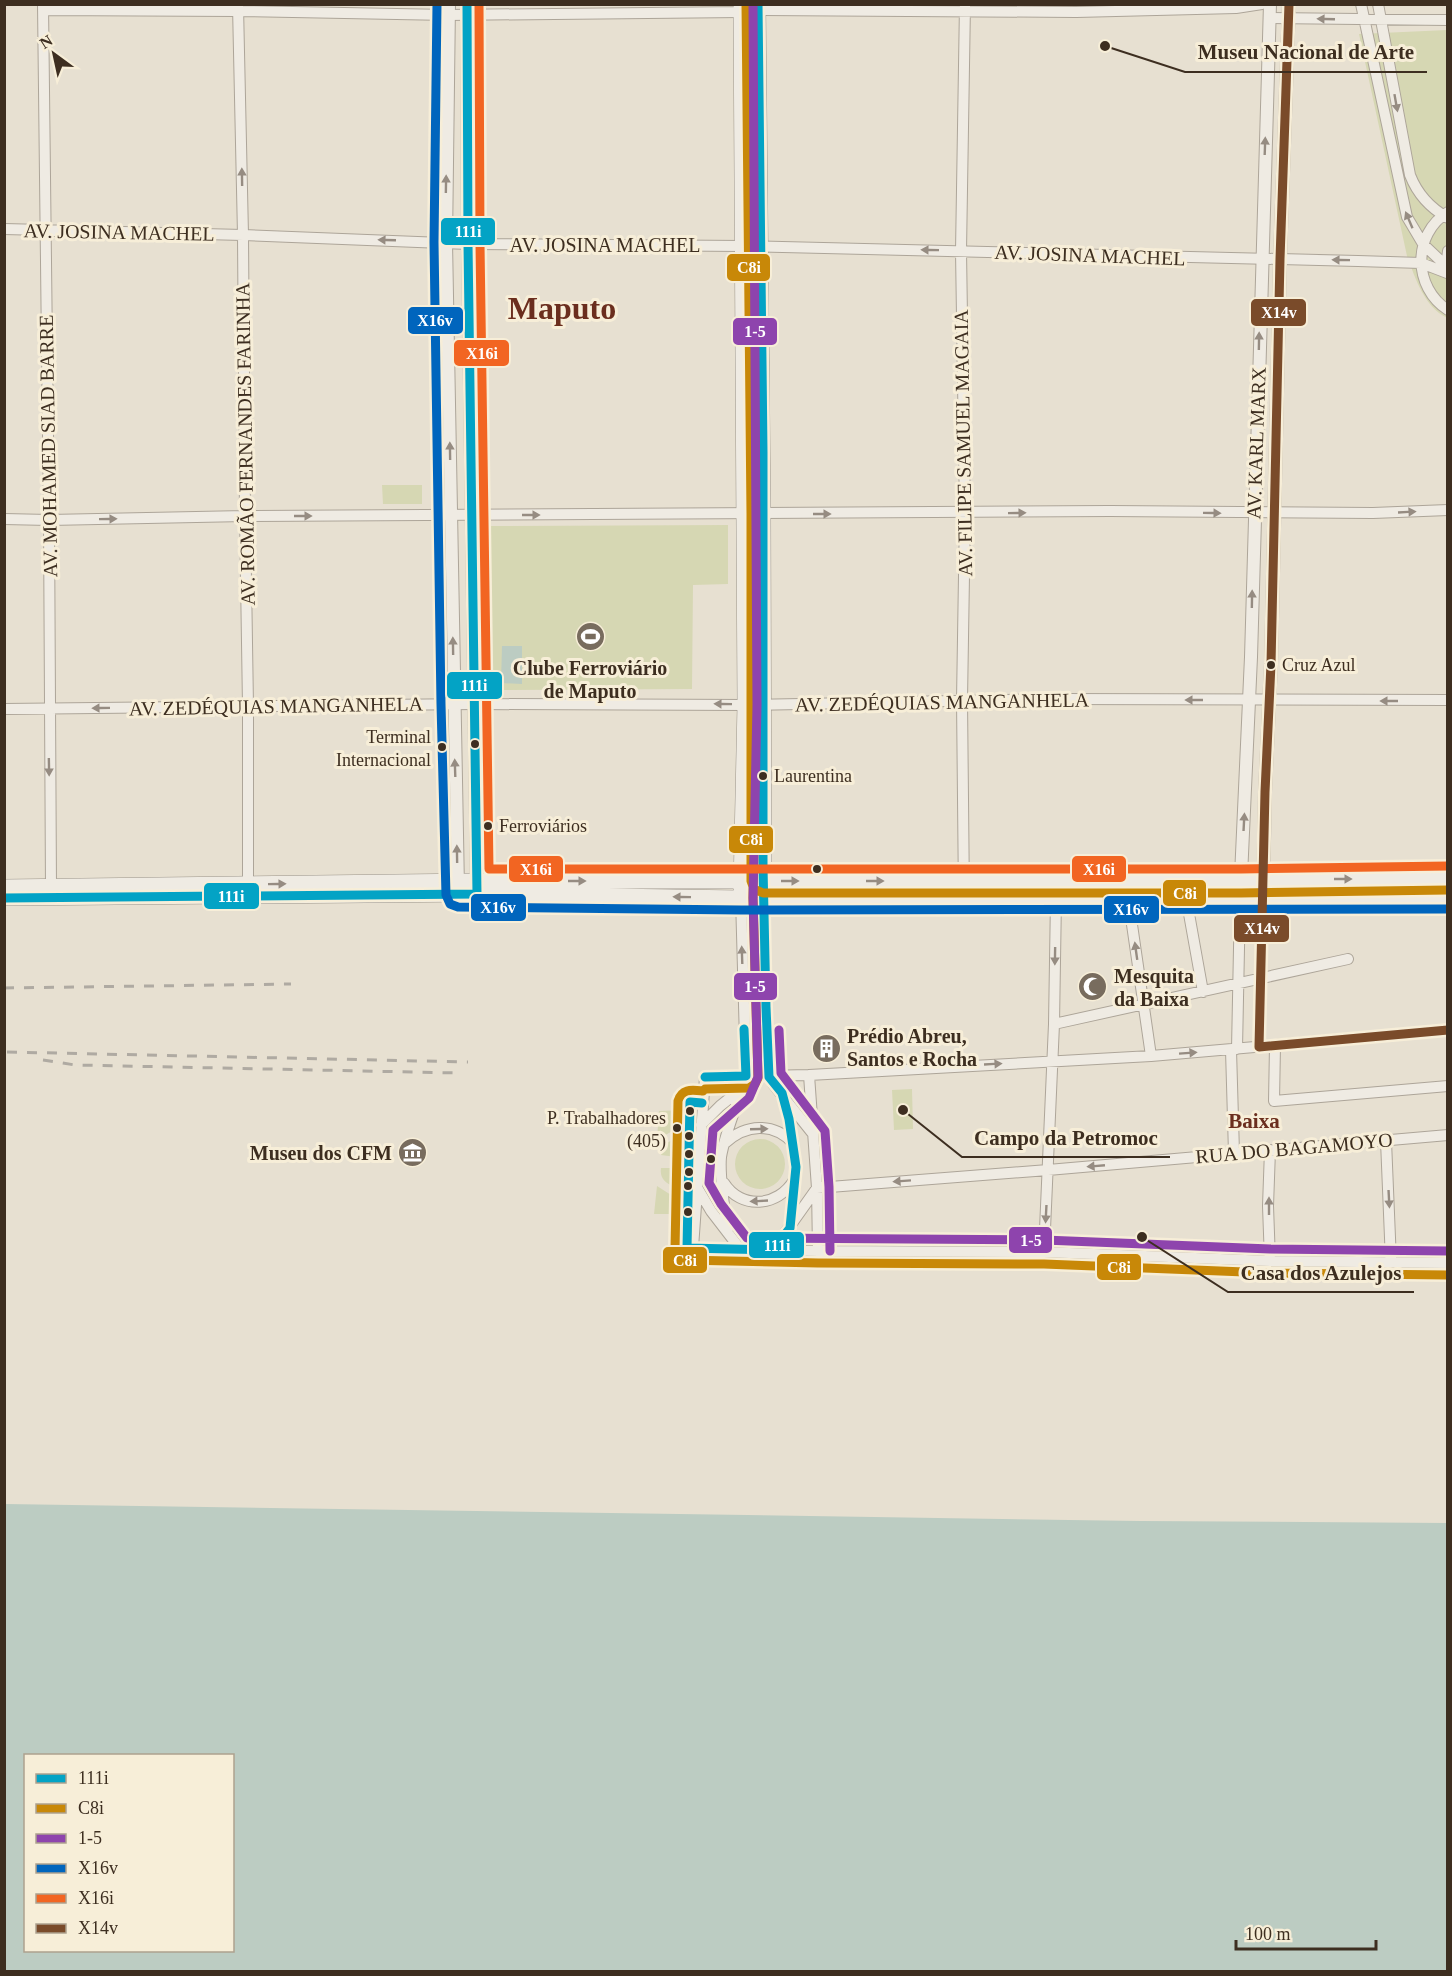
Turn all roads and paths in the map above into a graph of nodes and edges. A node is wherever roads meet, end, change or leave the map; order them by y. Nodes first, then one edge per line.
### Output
1 (1262, 4) edge
2 (1270, 4) edge
3 (1289, 4) edge
4 (1361, 4) edge
5 (1378, 4) edge
6 (43, 7) edge
7 (758, 7) edge
8 (1188, 7) edge
9 (238, 8) edge
10 (741, 8) edge
11 (965, 8) edge
12 (1144, 8) edge
13 (467, 9) edge
14 (449, 10) edge
15 (1270, 18) junction
16 (1288, 18) junction
17 (1364, 20) junction
18 (1381, 20) junction
19 (1448, 20) edge
20 (1446, 215) edge
21 (4, 229) edge
22 (45, 230) junction
23 (243, 236) junction
24 (446, 242) junction
25 (468, 244) junction
26 (1423, 244) junction
27 (744, 246) junction
28 (760, 247) junction
29 (960, 251) junction
30 (1448, 251) edge
31 (1261, 259) junction
32 (1280, 260) junction
33 (1421, 263) junction
34 (1446, 271) edge
35 (1448, 310) edge
36 (1448, 510) edge
37 (965, 513) junction
38 (1254, 513) junction
39 (1274, 513) junction
40 (745, 514) junction
41 (763, 514) junction
42 (472, 515) junction
43 (244, 516) junction
44 (452, 516) junction
45 (4, 519) edge
46 (49, 520) junction
47 (963, 700) junction
48 (1448, 700) edge
49 (1250, 701) junction
50 (1269, 701) junction
51 (453, 704) junction
52 (475, 704) junction
53 (763, 704) junction
54 (745, 705) junction
55 (248, 706) junction
56 (49, 708) junction
57 (4, 709) edge
58 (1448, 878) edge
59 (1263, 880) junction
60 (741, 881) junction
61 (764, 881) junction
62 (964, 881) junction
63 (1241, 881) junction
64 (248, 884) junction
65 (4, 887) edge
66 (51, 887) junction
67 (458, 888) junction
68 (477, 888) junction
69 (1056, 897) junction
70 (1128, 897) junction
71 (1186, 897) junction
72 (1263, 897) junction
73 (1448, 897) edge
74 (4, 898) edge
75 (741, 898) junction
76 (764, 898) junction
77 (964, 898) junction
78 (1240, 898) junction
79 (1348, 959) dead end
80 (1261, 979) junction
81 (1238, 984) junction
82 (1203, 992) junction
83 (1144, 1005) junction
84 (1054, 1024) junction
85 (1448, 1030) edge
86 (1275, 1046) junction
87 (1259, 1047) junction
88 (1234, 1050) junction
89 (1151, 1056) junction
90 (1052, 1061) junction
91 (809, 1075) junction
92 (746, 1076) junction
93 (769, 1077) junction
94 (1448, 1086) edge
95 (740, 1090) junction
96 (782, 1093) junction
97 (701, 1125) junction
98 (813, 1134) junction
99 (1448, 1135) edge
100 (1386, 1141) junction
101 (725, 1143) junction
102 (793, 1143) junction
103 (1270, 1150) junction
104 (1234, 1153) junction
105 (1048, 1170) junction
106 (795, 1177) junction
107 (722, 1180) junction
108 (697, 1186) junction
109 (818, 1188) junction
110 (790, 1228) junction
111 (728, 1233) junction
112 (741, 1250) junction
113 (773, 1250) junction
114 (818, 1251) junction
115 (1044, 1252) junction
116 (1270, 1261) junction
117 (1391, 1262) junction
118 (1448, 1263) edge

1 - 8 street
2 - 15 street, AV. KARL MARX
3 - 16 street, AV. KARL MARX
4 - 17 street
5 - 18 street
6 - 9 street
6 - 22 street, AV. MOHAMED SIAD BARRE
7 - 10 street
7 - 11 street
7 - 28 main road
8 - 12 street
9 - 14 street
23 -> 9 street, AV. ROMÃO FERNANDES FARINHA
10 - 13 street
10 - 27 main road
11 - 12 street
11 - 29 street, AV. FILIPE SAMUEL MAGAIA
13 - 14 street
13 - 25 street
24 -> 14 street
15 - 16 street
31 -> 15 street, AV. KARL MARX
17 -> 16 street
16 - 32 street, AV. KARL MARX
17 - 18 street
26 -> 17 street
18 - 19 street
18 -> 20 street
20 - 26 street
21 - 22 street, AV. JOSINA MACHEL
22 - 23 street, AV. JOSINA MACHEL
22 - 46 street, AV. MOHAMED SIAD BARRE
24 -> 23 street, AV. JOSINA MACHEL
23 - 43 street, AV. ROMÃO FERNANDES FARINHA
24 - 25 street, AV. JOSINA MACHEL
44 -> 24 street
25 - 27 street, AV. JOSINA MACHEL
25 - 42 street
26 - 33 street
26 - 34 street
27 - 28 street, AV. JOSINA MACHEL
27 - 40 main road
29 -> 28 street, AV. JOSINA MACHEL
28 - 41 main road
29 - 31 street, AV. JOSINA MACHEL
29 - 37 street, AV. FILIPE SAMUEL MAGAIA
30 - 34 street
31 - 32 street, AV. JOSINA MACHEL
38 -> 31 street, AV. KARL MARX
33 -> 32 street, AV. JOSINA MACHEL
32 - 39 street, AV. KARL MARX
33 - 34 street, AV. JOSINA MACHEL
33 - 35 street
39 -> 36 street
37 -> 38 street
41 -> 37 street
37 - 47 street, AV. FILIPE SAMUEL MAGAIA
38 - 39 street
49 -> 38 street, AV. KARL MARX
39 - 50 street, AV. KARL MARX
40 - 41 street
42 -> 40 street
40 - 54 main road
41 - 53 main road
42 - 44 street
42 - 52 street
43 -> 44 street
46 -> 43 street
43 - 55 street, AV. ROMÃO FERNANDES FARINHA
51 -> 44 street
45 - 46 street
46 - 56 street, AV. MOHAMED SIAD BARRE
49 -> 47 street, AV. ZEDÉQUIAS MANGANHELA
47 - 53 street, AV. ZEDÉQUIAS MANGANHELA
47 - 62 street, AV. FILIPE SAMUEL MAGAIA
48 -> 50 street, AV. ZEDÉQUIAS MANGANHELA
49 - 50 street, AV. ZEDÉQUIAS MANGANHELA
63 -> 49 street, AV. KARL MARX
50 - 59 street, AV. KARL MARX
51 - 52 street, AV. ZEDÉQUIAS MANGANHELA
51 - 55 street, AV. ZEDÉQUIAS MANGANHELA
67 -> 51 street
54 -> 52 street, AV. ZEDÉQUIAS MANGANHELA
52 - 68 street
53 - 54 street, AV. ZEDÉQUIAS MANGANHELA
53 - 61 main road
54 - 60 main road
55 -> 56 street, AV. ZEDÉQUIAS MANGANHELA
55 - 64 street, AV. ROMÃO FERNANDES FARINHA
56 - 57 street, AV. ZEDÉQUIAS MANGANHELA
56 -> 66 street, AV. MOHAMED SIAD BARRE
59 -> 58 main road
59 - 63 main road
59 - 72 street, AV. KARL MARX
60 - 61 main road
68 -> 60 main road
60 - 75 main road
61 -> 62 main road
61 - 76 main road
62 - 63 main road
62 - 77 street, AV. FILIPE SAMUEL MAGAIA
63 - 78 street, AV. KARL MARX
64 - 66 main road
64 -> 67 main road
65 - 66 main road
67 - 68 main road
67 - 74 main road
75 -> 68 main road
69 - 70 main road
69 - 77 main road
69 -> 84 street
70 - 71 main road
83 -> 70 street
71 - 78 main road
71 - 82 street
72 - 73 main road
72 - 78 main road
72 - 80 street
75 - 76 main road
92 -> 75 street
76 - 77 main road
76 - 93 street
78 - 81 street
79 - 80 street
80 - 81 street
80 - 87 street
81 - 82 street
81 - 88 street
82 - 83 street
83 - 84 street
83 - 89 street
84 - 90 street
85 - 86 street
86 - 87 street
86 - 94 street
87 - 88 street
89 -> 88 street
88 - 104 street
89 - 90 street
91 -> 90 street
90 - 105 street
91 - 93 street
91 - 98 street
92 - 93 street
92 - 95 street
92 - 97 street
93 - 96 street
95 - 97 street
95 - 101 street
96 - 98 street
96 - 102 street
97 - 108 street
98 - 109 street
99 - 100 street, RUA DO BAGAMOYO
100 - 103 street, RUA DO BAGAMOYO
100 -> 117 street
101 -> 102 street
101 - 107 street
102 - 106 street
103 - 104 street, RUA DO BAGAMOYO
116 -> 103 street
104 -> 105 street, RUA DO BAGAMOYO
105 -> 109 street, RUA DO BAGAMOYO
105 -> 115 street
106 -> 107 street
106 - 110 street
107 - 111 street
108 - 111 street
108 - 112 street
109 - 110 street
109 - 114 street
110 - 113 street
111 - 112 street
112 - 113 street
113 - 114 street
114 - 115 street
115 - 116 street
116 - 117 street
117 - 118 street

